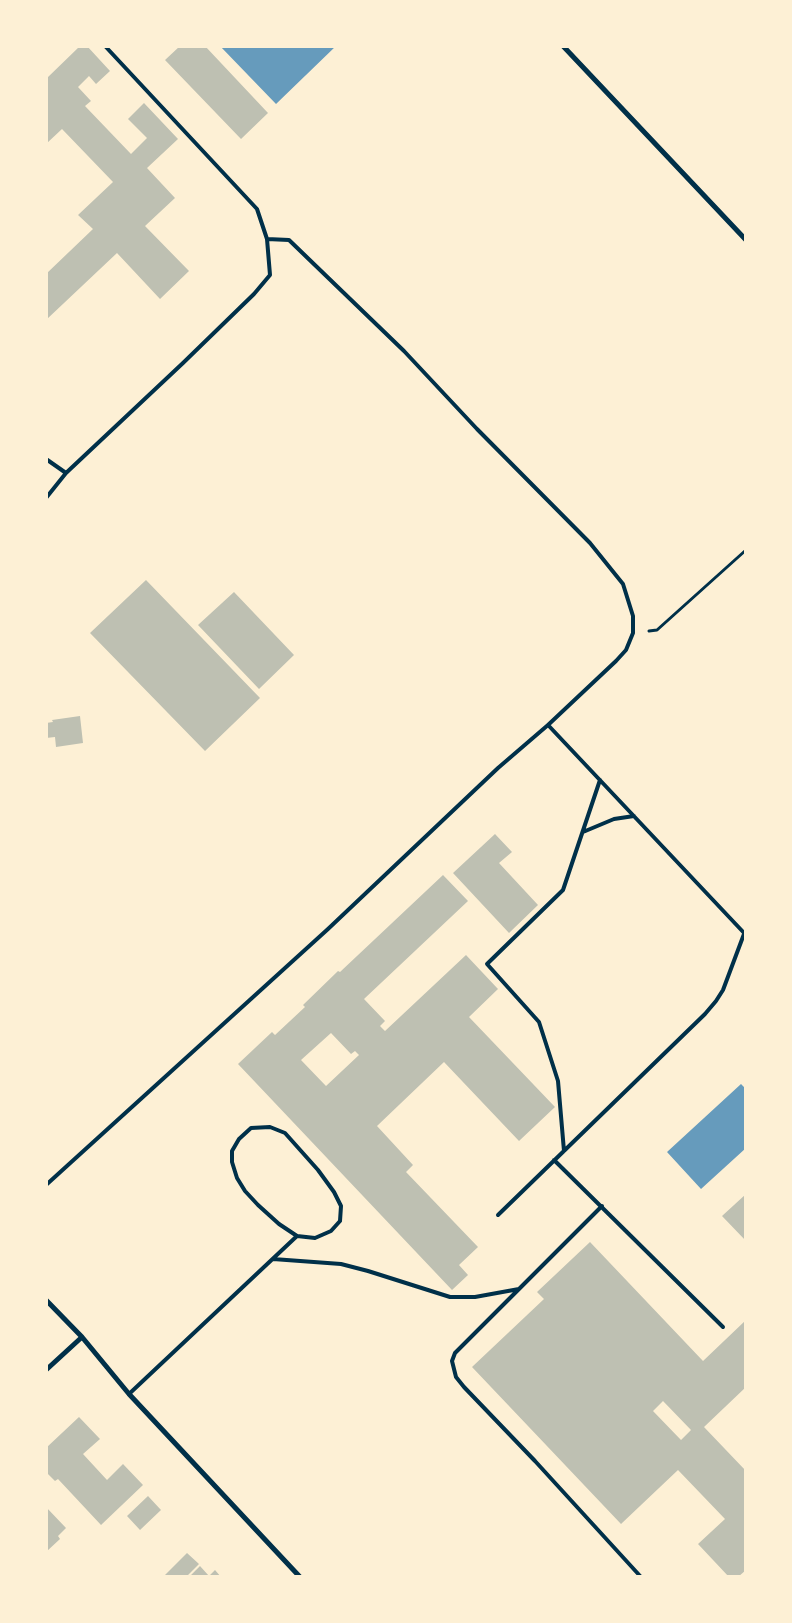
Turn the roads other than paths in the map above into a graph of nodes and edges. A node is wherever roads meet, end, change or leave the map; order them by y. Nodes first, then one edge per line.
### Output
1 (105, 46) edge
2 (562, 46) edge
3 (267, 238) junction
4 (746, 240) edge
5 (46, 459) edge
6 (66, 473) junction
7 (46, 498) edge
8 (548, 724) junction
9 (600, 780) junction
10 (634, 816) junction
11 (583, 832) junction
12 (745, 934) edge
13 (564, 1151) junction
14 (554, 1160) junction
15 (46, 1185) edge
16 (602, 1206) junction
17 (498, 1215) dead end
18 (297, 1236) junction
19 (273, 1259) junction
20 (519, 1289) junction
21 (46, 1300) edge
22 (723, 1327) dead end
23 (82, 1337) junction
24 (46, 1370) edge
25 (129, 1394) junction
26 (300, 1577) edge
27 (641, 1577) edge

1 - 3 lane
2 - 4 street
3 - 6 lane
3 - 8 lane
5 - 6 lane
6 - 7 lane
8 - 9 lane
8 - 15 lane
9 - 10 lane
9 - 11 lane
10 - 11 lane
10 - 12 lane
11 - 13 lane
12 - 13 lane
13 - 14 lane
14 - 16 lane
14 - 17 lane
16 - 20 lane
16 - 22 lane
18 - 18 lane
18 - 19 lane
19 - 20 lane
19 - 25 lane
20 - 27 lane
21 - 23 street
23 - 24 street
23 - 25 street
25 - 26 street

